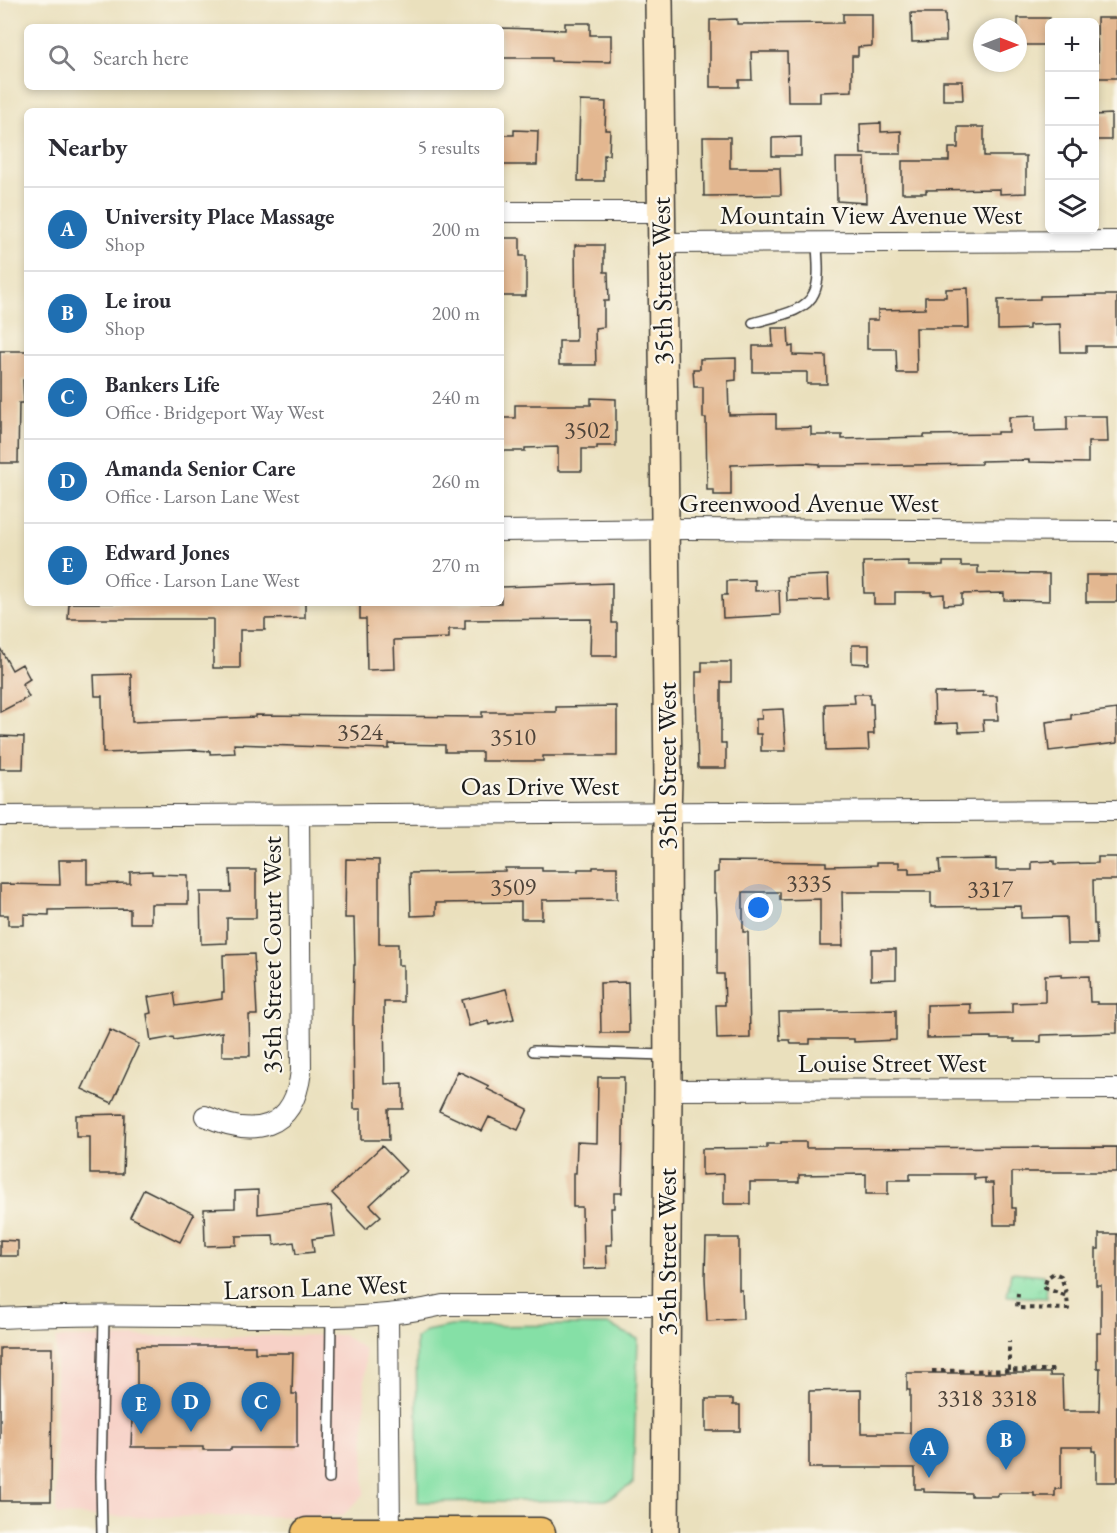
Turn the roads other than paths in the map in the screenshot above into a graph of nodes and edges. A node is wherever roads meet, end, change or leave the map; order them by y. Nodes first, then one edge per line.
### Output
1 (659, 0) edge
2 (504, 212) edge
3 (661, 212) junction
4 (1117, 241) edge
5 (818, 242) junction
6 (661, 243) junction
7 (753, 323) dead end
8 (665, 529) junction
9 (504, 531) edge
10 (1117, 531) edge
11 (1117, 810) edge
12 (667, 812) junction
13 (0, 816) edge
14 (299, 816) junction
15 (533, 1051) dead end
16 (668, 1055) junction
17 (1117, 1089) edge
18 (668, 1090) junction
19 (206, 1116) dead end
20 (666, 1305) junction
21 (104, 1316) junction
22 (388, 1316) junction
23 (0, 1317) edge
24 (331, 1318) junction
25 (329, 1479) dead end
26 (390, 1532) edge
27 (102, 1533) edge
28 (307, 1533) edge
29 (540, 1533) edge
30 (665, 1533) edge

1 - 3 street, 35th Street West
2 - 3 street
3 - 6 street, 35th Street West
4 - 5 street, Mountain View Avenue West
5 - 6 street, Mountain View Avenue West
5 - 7 lane
6 - 8 street, 35th Street West
8 - 9 street, Greenwood Avenue West
8 - 10 street, Greenwood Avenue West
8 - 12 street, 35th Street West
11 - 12 street, Oas Drive West
12 - 14 street, Oas Drive West
12 - 16 street, 35th Street West
13 - 14 street, Oas Drive West
14 - 19 street, 35th Street Court West
15 - 16 lane
16 - 18 street, 35th Street West
17 - 18 street, Louise Street West
18 - 20 street, 35th Street West
20 - 22 street, Larson Lane West
20 - 30 street, 35th Street West
21 - 23 street, Larson Lane West
21 - 24 street, Larson Lane West
21 - 27 lane
22 - 24 street, Larson Lane West
22 - 26 street
24 - 25 lane
26 - 28 main road
26 - 29 main road

